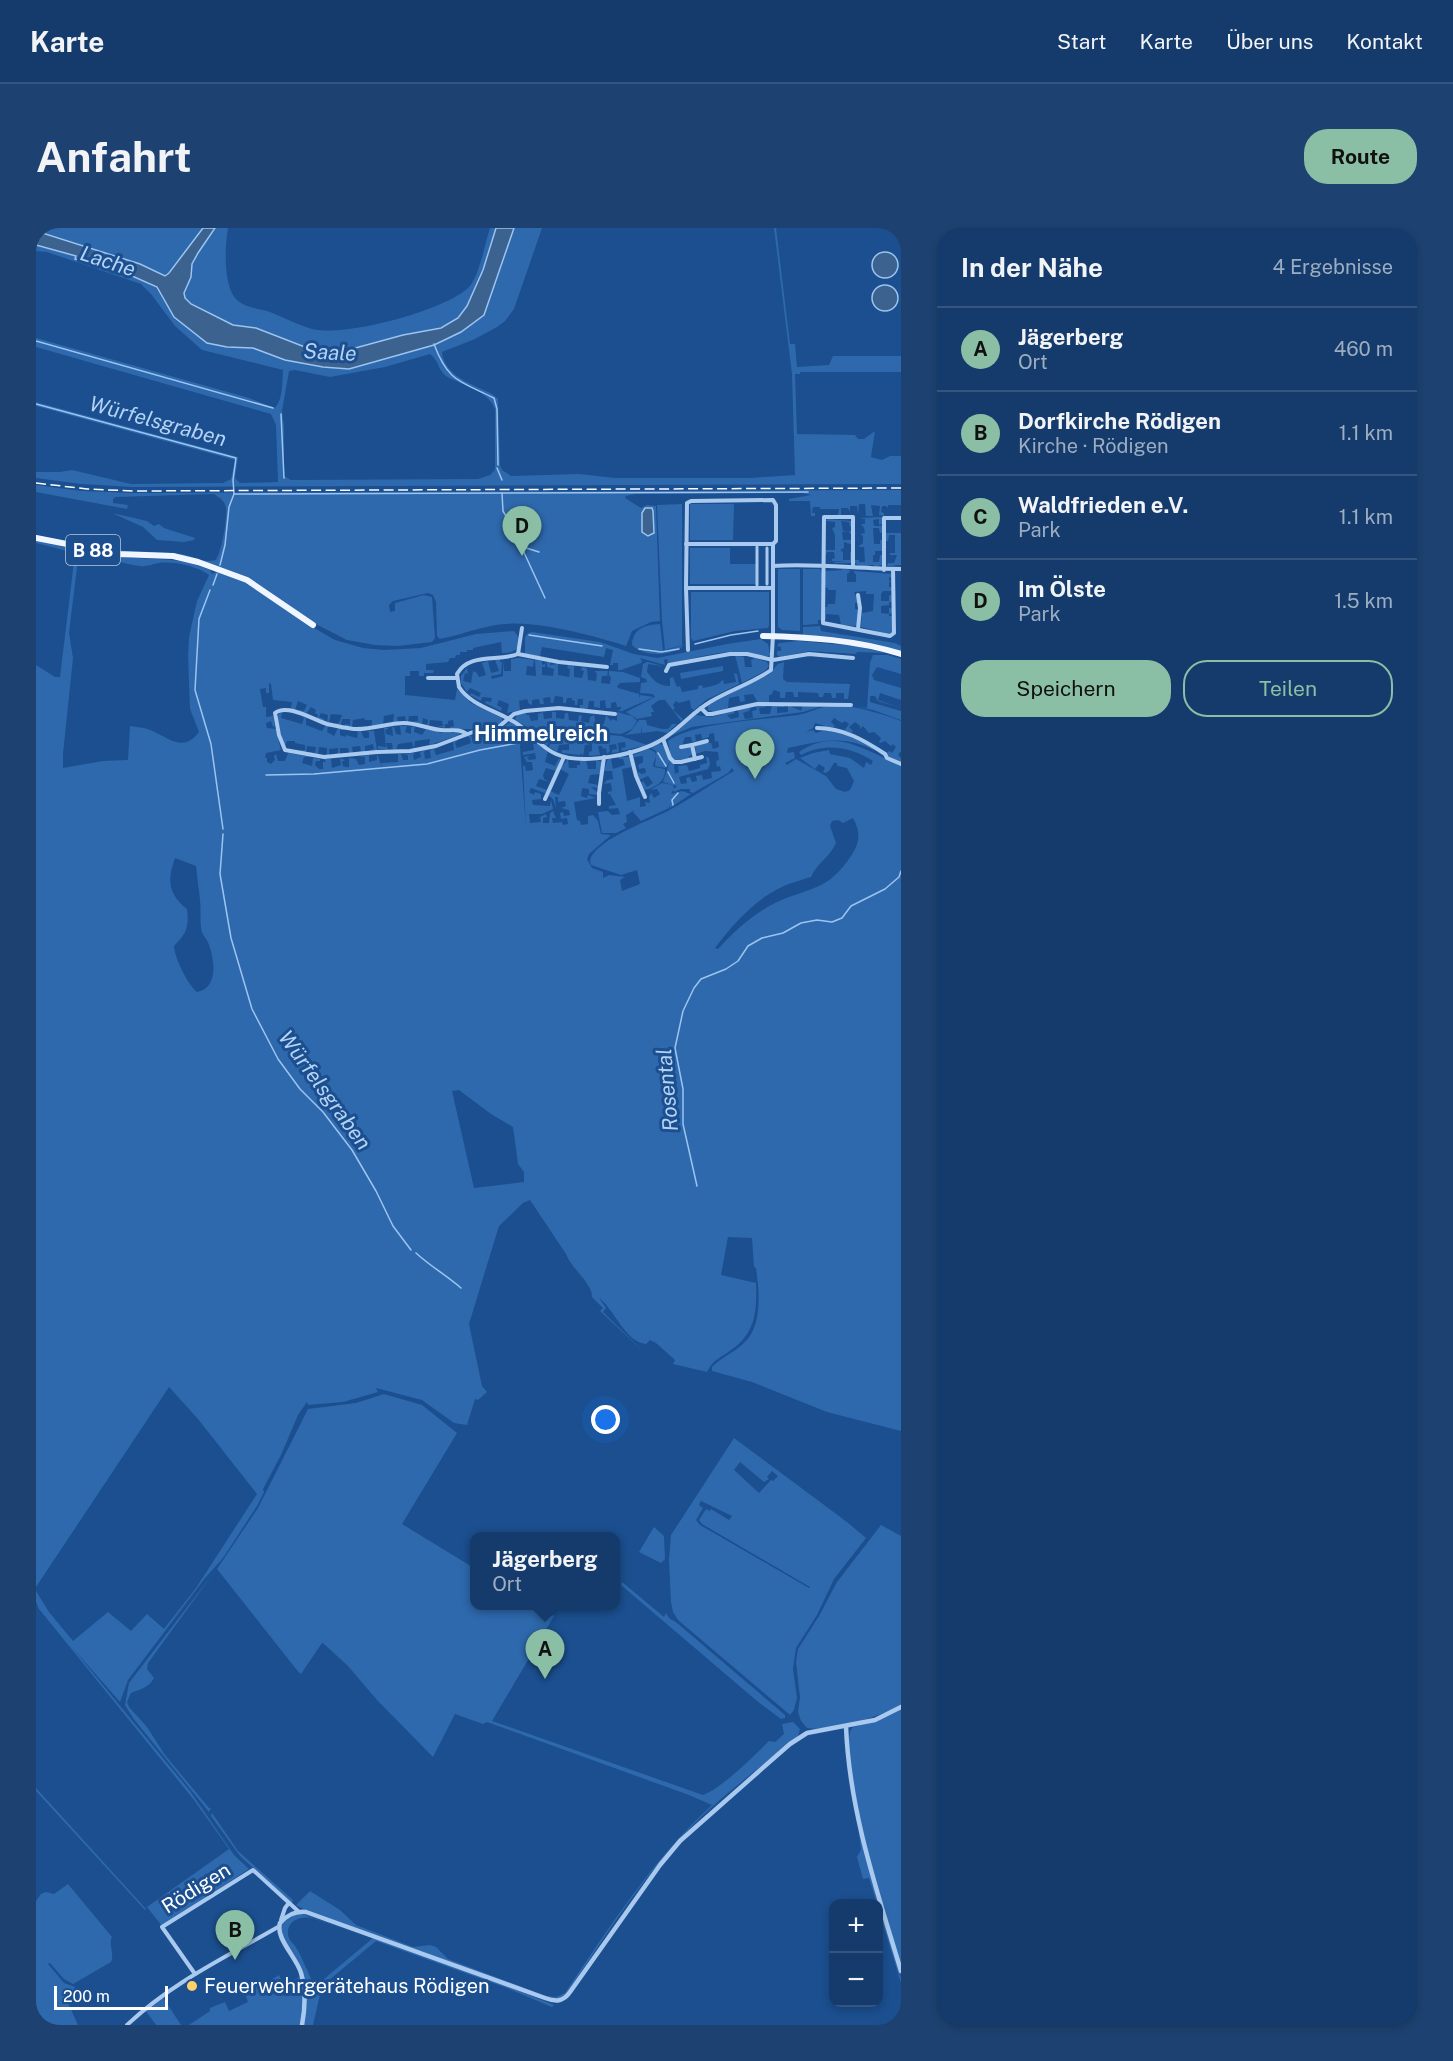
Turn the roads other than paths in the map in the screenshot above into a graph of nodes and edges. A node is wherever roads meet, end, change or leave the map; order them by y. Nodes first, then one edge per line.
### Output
1 (901, 518) edge
2 (36, 538) edge
3 (686, 544) junction
4 (773, 544) junction
5 (757, 548) dead end
6 (767, 548) dead end
7 (767, 563) junction
8 (823, 565) junction
9 (757, 566) junction
10 (853, 567) junction
11 (769, 568) junction
12 (893, 569) junction
13 (901, 569) edge
14 (884, 570) junction
15 (686, 588) junction
16 (773, 588) junction
17 (858, 595) dead end
18 (313, 625) dead end
19 (522, 628) dead end
20 (858, 629) junction
21 (763, 636) dead end
22 (773, 636) junction
23 (688, 650) dead end
24 (518, 654) junction
25 (901, 654) edge
26 (853, 657) dead end
27 (772, 660) junction
28 (607, 667) dead end
29 (666, 671) dead end
30 (428, 678) dead end
31 (457, 678) junction
32 (851, 705) dead end
33 (701, 708) junction
34 (615, 714) dead end
35 (508, 718) junction
36 (817, 728) dead end
37 (467, 734) junction
38 (663, 739) junction
39 (707, 741) dead end
40 (692, 745) junction
41 (681, 747) dead end
42 (630, 752) junction
43 (564, 757) junction
44 (604, 757) junction
45 (702, 757) dead end
46 (695, 759) junction
47 (901, 764) edge
48 (645, 796) dead end
49 (545, 799) dead end
50 (599, 804) dead end
51 (901, 1707) edge
52 (846, 1726) junction
53 (288, 1904) junction
54 (298, 1911) junction
55 (281, 1920) junction
56 (278, 1927) junction
57 (901, 1971) edge
58 (195, 1974) junction
59 (127, 2025) edge
60 (302, 2025) edge

1 - 14 street
2 - 18 main road, B 88
3 - 4 street
3 - 4 street
3 - 15 street
4 - 11 street
5 - 9 street
6 - 7 street
7 - 9 street
7 - 11 street
8 - 10 street
8 - 10 street
8 - 11 street
8 - 20 street
9 - 11 street
9 - 11 street
10 - 14 street
11 - 16 street
12 - 13 street
12 - 14 street
12 - 20 street
15 - 16 street
15 - 23 street
16 - 22 street
17 - 20 street
19 - 24 street
21 - 22 main road
22 - 25 main road
22 - 27 street
24 - 28 street
24 - 31 street
26 - 27 street
27 - 29 street
27 - 33 street
30 - 31 street
31 - 35 street
32 - 33 street
33 - 38 street
34 - 35 street
35 - 37 street
35 - 43 street
36 - 47 street
37 - 37 street
38 - 42 street
38 - 46 street
39 - 40 street
40 - 41 street
40 - 46 street
42 - 44 street
42 - 48 street
43 - 44 street
43 - 49 street
44 - 50 street
45 - 46 street
51 - 52 street
52 - 54 street
52 - 57 street
53 - 54 street, Rödigen
53 - 55 street
53 - 58 street, Rödigen
54 - 55 street
55 - 56 street
56 - 58 street
56 - 60 street
58 - 59 street

